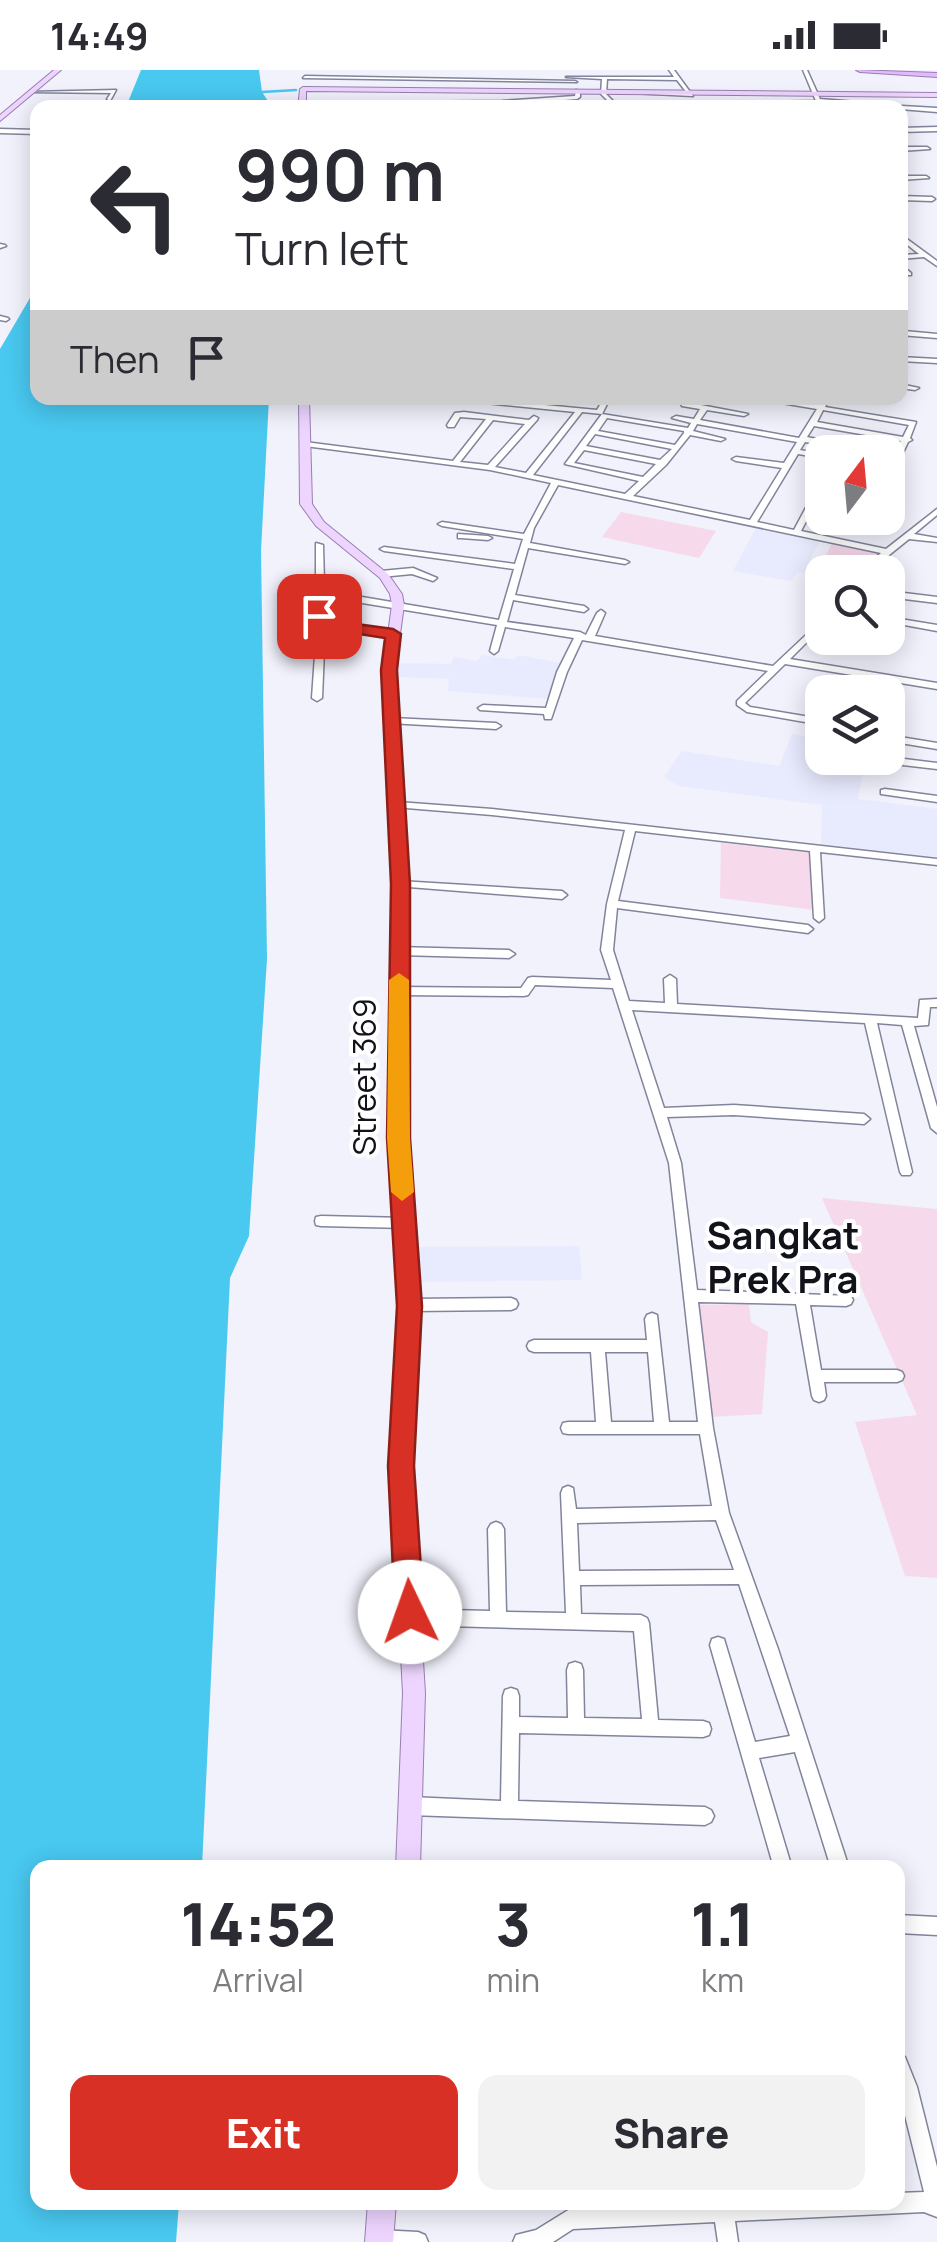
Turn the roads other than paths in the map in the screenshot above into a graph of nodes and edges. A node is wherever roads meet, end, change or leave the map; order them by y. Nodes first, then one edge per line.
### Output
1 (55, 70) edge
2 (422, 70) edge
3 (459, 70) edge
4 (506, 70) edge
5 (599, 70) edge
6 (672, 70) edge
7 (805, 70) edge
8 (860, 70) edge
9 (889, 71) edge
10 (343, 73) edge
11 (305, 74) edge
12 (385, 74) edge
13 (937, 74) edge
14 (605, 78) junction
15 (512, 79) junction
16 (680, 79) junction
17 (458, 80) junction
18 (323, 81) junction
19 (421, 82) junction
20 (575, 82) dead end
21 (334, 83) dead end
22 (303, 90) junction
23 (454, 90) junction
24 (32, 92) junction
25 (46, 92) junction
26 (578, 92) junction
27 (603, 92) junction
28 (91, 94) dead end
29 (688, 94) junction
30 (937, 95) edge
31 (565, 98) joint
32 (110, 100) dead end
33 (302, 100) edge
34 (543, 100) edge
35 (610, 100) edge
36 (693, 100) edge
37 (801, 100) edge
38 (820, 100) edge
39 (840, 100) edge
40 (17, 102) junction
41 (908, 108) edge
42 (937, 110) edge
43 (0, 116) edge
44 (0, 130) edge
45 (908, 130) edge
46 (937, 130) edge
47 (30, 132) edge
48 (908, 149) edge
49 (927, 149) dead end
50 (908, 178) edge
51 (926, 178) dead end
52 (908, 198) edge
53 (932, 198) dead end
54 (908, 242) edge
55 (923, 254) junction
56 (908, 256) edge
57 (937, 264) edge
58 (908, 334) edge
59 (937, 336) edge
60 (908, 359) edge
61 (937, 362) edge
62 (908, 387) edge
63 (915, 388) dead end
64 (304, 405) edge
65 (540, 405) edge
66 (566, 405) edge
67 (604, 405) edge
68 (689, 405) edge
69 (822, 405) edge
70 (836, 405) edge
71 (564, 408) junction
72 (705, 408) junction
73 (580, 410) junction
74 (744, 414) dead end
75 (492, 417) junction
76 (676, 418) dead end
77 (695, 422) junction
78 (812, 424) junction
79 (450, 425) dead end
80 (688, 431) junction
81 (594, 432) junction
82 (722, 439) dead end
83 (802, 440) junction
84 (805, 440) edge
85 (908, 440) junction
86 (304, 444) junction
87 (905, 444) edge
88 (581, 448) junction
89 (677, 448) junction
90 (796, 451) junction
91 (805, 453) edge
92 (736, 459) dead end
93 (456, 462) junction
94 (662, 463) junction
95 (787, 466) junction
96 (490, 468) junction
97 (528, 476) junction
98 (642, 479) junction
99 (556, 482) junction
100 (628, 496) junction
101 (937, 510) edge
102 (805, 518) edge
103 (932, 520) edge
104 (753, 522) junction
105 (442, 524) dead end
106 (797, 532) junction
107 (461, 536) dead end
108 (908, 536) junction
109 (937, 540) edge
110 (526, 541) junction
111 (319, 544) dead end
112 (384, 549) dead end
113 (889, 552) junction
114 (885, 555) edge
115 (626, 562) dead end
116 (518, 567) junction
117 (381, 574) junction
118 (433, 578) dead end
119 (510, 596) junction
120 (905, 596) edge
121 (350, 598) dead end
122 (937, 600) edge
123 (398, 605) junction
124 (584, 609) dead end
125 (601, 613) dead end
126 (504, 622) junction
127 (905, 623) edge
128 (320, 624) junction
129 (937, 628) edge
130 (393, 634) junction
131 (585, 636) junction
132 (805, 639) edge
133 (494, 650) dead end
134 (783, 661) junction
135 (773, 669) junction
136 (870, 675) edge
137 (905, 681) edge
138 (937, 686) edge
139 (318, 698) dead end
140 (483, 708) dead end
141 (805, 719) edge
142 (392, 722) junction
143 (496, 726) dead end
144 (905, 741) edge
145 (937, 746) edge
146 (905, 762) edge
147 (937, 766) edge
148 (885, 792) dead end
149 (937, 799) edge
150 (398, 805) junction
151 (631, 828) junction
152 (816, 848) junction
153 (937, 862) edge
154 (400, 884) junction
155 (562, 896) dead end
156 (612, 904) junction
157 (818, 918) dead end
158 (808, 929) dead end
159 (399, 950) junction
160 (509, 954) dead end
161 (670, 979) dead end
162 (616, 984) junction
163 (399, 991) junction
164 (937, 1003) edge
165 (623, 1005) junction
166 (671, 1009) junction
167 (870, 1020) junction
168 (907, 1022) junction
169 (659, 1113) junction
170 (864, 1119) dead end
171 (937, 1128) edge
172 (906, 1172) dead end
173 (321, 1221) dead end
174 (406, 1223) junction
175 (690, 1296) junction
176 (802, 1299) junction
177 (846, 1300) dead end
178 (511, 1304) dead end
179 (410, 1306) junction
180 (652, 1319) dead end
181 (534, 1346) dead end
182 (598, 1346) junction
183 (653, 1346) junction
184 (816, 1376) junction
185 (896, 1376) dead end
186 (819, 1396) dead end
187 (568, 1428) dead end
188 (604, 1428) junction
189 (662, 1428) junction
190 (706, 1428) junction
191 (568, 1492) dead end
192 (720, 1514) junction
193 (569, 1516) junction
194 (496, 1529) dead end
195 (744, 1577) junction
196 (572, 1578) junction
197 (410, 1617) junction
198 (498, 1620) junction
199 (574, 1622) junction
200 (718, 1645) dead end
201 (574, 1670) dead end
202 (511, 1696) dead end
203 (510, 1725) junction
204 (576, 1726) junction
205 (651, 1728) junction
206 (703, 1729) dead end
207 (801, 1743) junction
208 (751, 1751) junction
209 (410, 1806) junction
210 (509, 1809) junction
211 (705, 1816) dead end
212 (408, 1860) edge
213 (780, 1860) edge
214 (838, 1860) edge
215 (905, 1924) edge
216 (937, 1926) edge
217 (905, 2082) edge
218 (905, 2202) edge
219 (937, 2206) edge
220 (381, 2210) edge
221 (684, 2210) edge
222 (723, 2210) edge
223 (379, 2241) edge
224 (418, 2242) edge
225 (523, 2242) edge
226 (728, 2242) edge

1 - 24 main road
1 - 40 main road
2 - 19 street
3 - 17 street
4 - 15 street
5 - 6 street
6 - 16 street
7 - 38 street
8 - 9 highway
9 - 13 highway
10 - 12 street
10 - 18 street
11 - 18 street
11 - 22 street
12 - 19 street
14 - 15 street
14 - 16 street
14 - 27 street
15 - 17 street
15 - 20 street
16 - 29 street
17 - 19 street
18 - 21 street
22 - 23 main road
22 - 33 main road
23 - 26 main road
23 - 27 main road
24 - 25 street
24 - 40 main road
25 - 28 street
25 - 32 street
26 - 27 main road
26 - 31 street
27 - 29 main road
27 - 35 street
29 - 36 street
29 - 37 main road
30 - 39 main road
31 - 34 street
40 - 43 main road
41 - 42 street
44 - 47 street
45 - 46 street
48 - 49 street
50 - 51 street
52 - 53 street
54 - 55 street
55 - 56 street
55 - 57 street
58 - 59 street
60 - 61 street
62 - 63 street
64 - 86 main road
65 - 71 street
66 - 71 street
67 - 73 street
68 - 72 street
69 - 78 street
70 - 85 street
71 - 73 street
72 - 74 street
72 - 77 street
73 - 97 street
75 - 79 street
75 - 93 street
75 - 96 street
76 - 77 street
77 - 80 street
77 - 83 street
78 - 83 street
78 - 85 street
80 - 81 street
80 - 82 street
80 - 89 street
81 - 88 street
81 - 89 street
83 - 84 street
83 - 90 street
85 - 87 street
86 - 93 street
86 - 117 main road
88 - 94 street
88 - 98 street
89 - 94 street
90 - 91 street
90 - 95 street
92 - 95 street
93 - 96 street
94 - 98 street
95 - 104 street
96 - 97 street
97 - 99 street
98 - 100 street
99 - 100 street
99 - 110 street
100 - 104 street
101 - 103 street
102 - 106 street
103 - 108 street
104 - 106 street
105 - 110 street
106 - 113 street
107 - 110 street
108 - 109 street
108 - 113 street
110 - 115 street
110 - 116 street
111 - 128 street
112 - 116 street
113 - 114 street
116 - 119 street
117 - 118 street
117 - 123 main road
119 - 124 street
119 - 126 street
120 - 122 street
121 - 123 street
123 - 126 street
123 - 130 main road, Street 369
125 - 131 street
126 - 131 street
126 - 133 street
127 - 129 street
128 - 130 street
128 - 139 street
130 - 142 main road, Street 369
131 - 135 street
131 - 140 street
132 - 134 street
134 - 135 street
134 - 136 street
135 - 141 street
137 - 138 street
142 - 143 street
142 - 150 main road, Street 369
144 - 145 street
146 - 147 street
148 - 149 street
150 - 151 street
150 - 154 main road, Street 369
151 - 152 street
151 - 156 street
152 - 153 street
152 - 157 street
154 - 155 street
154 - 159 main road, Street 369
156 - 158 street
156 - 162 street
159 - 160 street
159 - 163 main road, Street 369
161 - 166 street
162 - 163 street
162 - 165 street
163 - 174 main road, Street 369
164 - 168 street
165 - 166 street
165 - 169 street
166 - 167 street
167 - 168 street
167 - 172 street
168 - 171 street
169 - 170 street
169 - 175 street
173 - 174 street
174 - 179 main road, Street 369
175 - 176 street
175 - 190 street
176 - 177 street
176 - 184 street
178 - 179 street
179 - 197 main road, Street 369
180 - 183 street
181 - 182 street
182 - 183 street
182 - 188 street
183 - 189 street
184 - 185 street
184 - 186 street
187 - 188 street
188 - 189 street
189 - 190 street
190 - 192 street
191 - 193 street
192 - 193 street
192 - 195 street
193 - 196 street
194 - 198 street
195 - 196 street
195 - 207 street
196 - 199 street
197 - 198 street
197 - 209 main road, Street 369
198 - 199 street
199 - 205 street
200 - 208 street
201 - 204 street
202 - 203 street
203 - 204 street
203 - 210 street
204 - 205 street
205 - 206 street
207 - 208 street
207 - 214 street
208 - 213 street
209 - 210 street
209 - 212 main road, Street 369
210 - 211 street
215 - 216 street
217 - 219 street
218 - 219 street
220 - 223 main road
221 - 225 street
222 - 226 street
223 - 224 street

